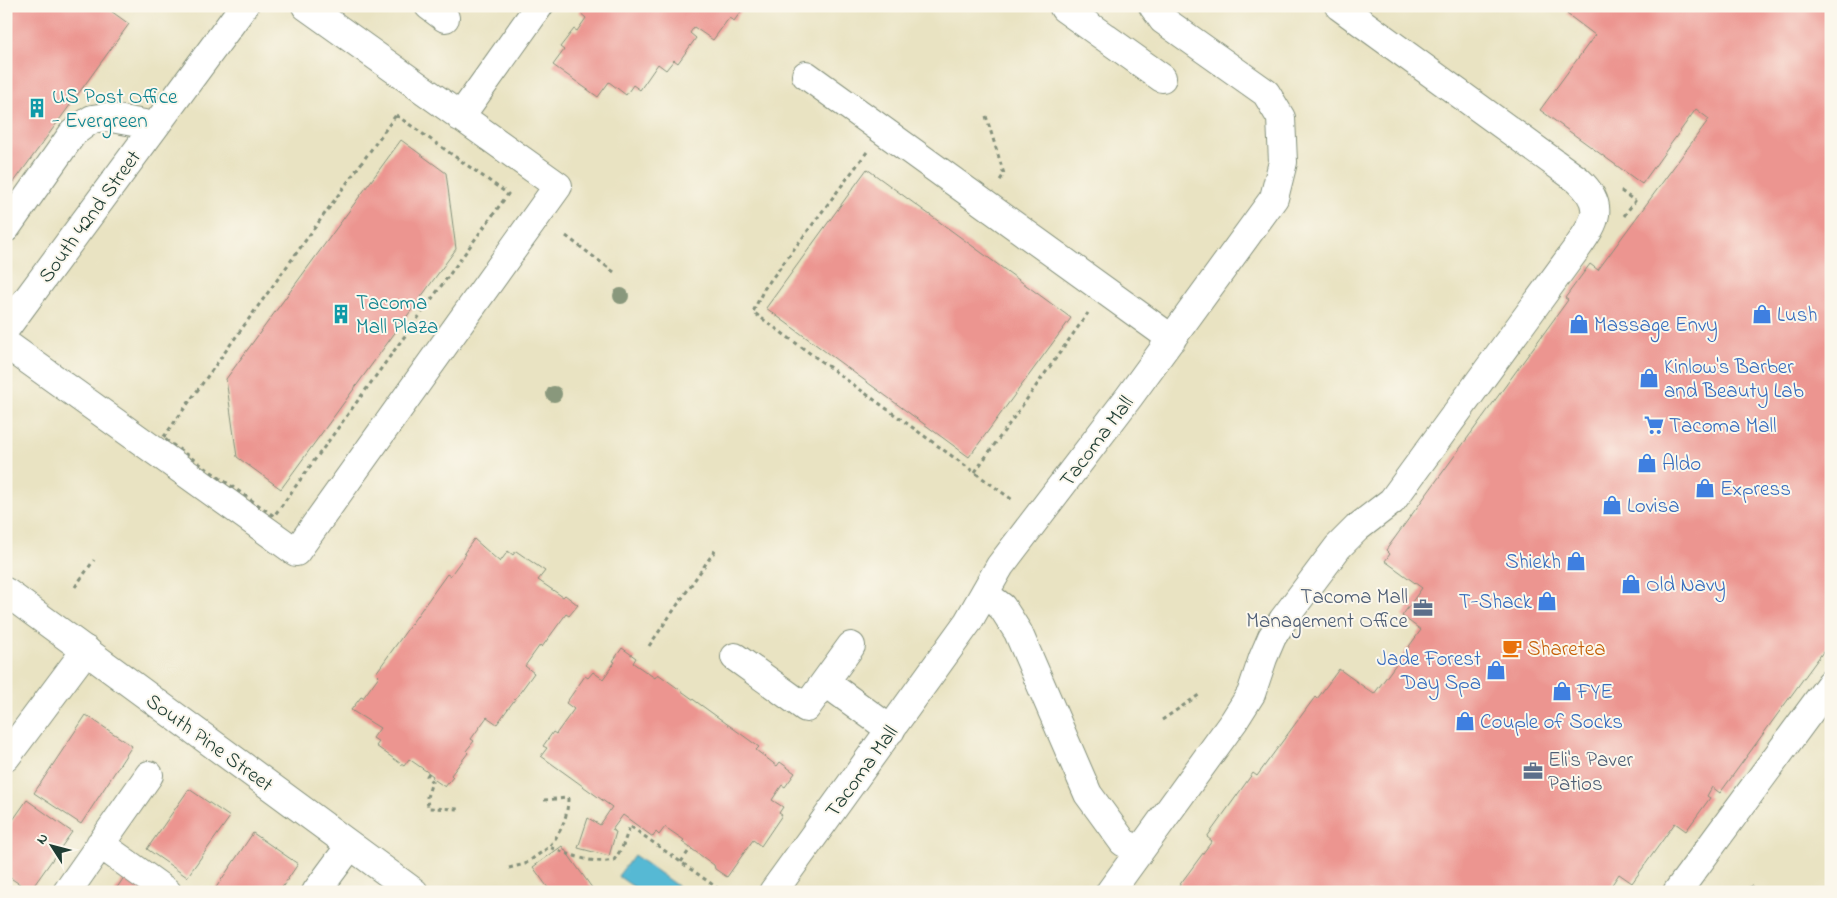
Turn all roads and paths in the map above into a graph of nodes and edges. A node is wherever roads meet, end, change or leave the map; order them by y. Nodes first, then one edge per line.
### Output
1 (306, 6) edge
2 (539, 6) edge
3 (1153, 6) edge
4 (1339, 6) edge
5 (1064, 8) dead end
6 (234, 10) edge
7 (806, 75) dead end
8 (1162, 78) dead end
9 (460, 117) junction
10 (156, 126) junction
11 (874, 158) dead end
12 (6, 228) edge
13 (566, 236) dead end
14 (614, 272) dead end
15 (1081, 307) dead end
16 (6, 328) edge
17 (1172, 339) junction
18 (6, 344) edge
19 (177, 448) joint
20 (975, 472) junction
21 (1017, 503) dead end
22 (716, 549) dead end
23 (94, 560) dead end
24 (75, 587) dead end
25 (6, 592) edge
26 (985, 594) junction
27 (649, 646) dead end
28 (851, 646) dead end
29 (86, 650) junction
30 (734, 656) dead end
31 (825, 682) junction
32 (1831, 682) edge
33 (1199, 695) dead end
34 (1162, 720) dead end
35 (891, 730) junction
36 (6, 757) edge
37 (429, 773) dead end
38 (149, 775) dead end
39 (544, 800) dead end
40 (461, 809) dead end
41 (100, 844) junction
42 (350, 846) junction
43 (549, 847) junction
44 (691, 848) dead end
45 (1139, 851) junction
46 (681, 862) junction
47 (510, 868) dead end
48 (1756, 885) dead end
49 (67, 892) edge
50 (167, 892) edge
51 (316, 892) edge
52 (414, 892) edge
53 (723, 892) edge
54 (772, 892) edge
55 (1110, 892) edge
56 (1677, 892) edge
57 (1742, 892) edge

1 - 9 street
2 - 9 street
3 - 17 street, Tacoma Mall
4 - 45 street
5 - 8 street
6 - 10 street, South 42nd Street
7 - 17 street
9 - 18 street
10 - 12 street
10 - 16 street, South 42nd Street
11 - 20 path
13 - 14 path
15 - 20 path
17 - 26 street, Tacoma Mall
19 - 19 path
20 - 21 path
22 - 27 path
23 - 24 path
25 - 29 street, South Pine Street
26 - 35 street, Tacoma Mall
26 - 45 street
28 - 31 street
29 - 36 street
29 - 42 street, South Pine Street
30 - 31 street
31 - 35 street
32 - 56 street
33 - 34 path
35 - 54 street, Tacoma Mall
37 - 40 path
38 - 41 street
39 - 43 path
41 - 49 street
41 - 50 street
42 - 51 street
42 - 52 street, South Pine Street
43 - 46 path
43 - 47 path
44 - 46 path
45 - 55 street
46 - 53 path
48 - 57 path

